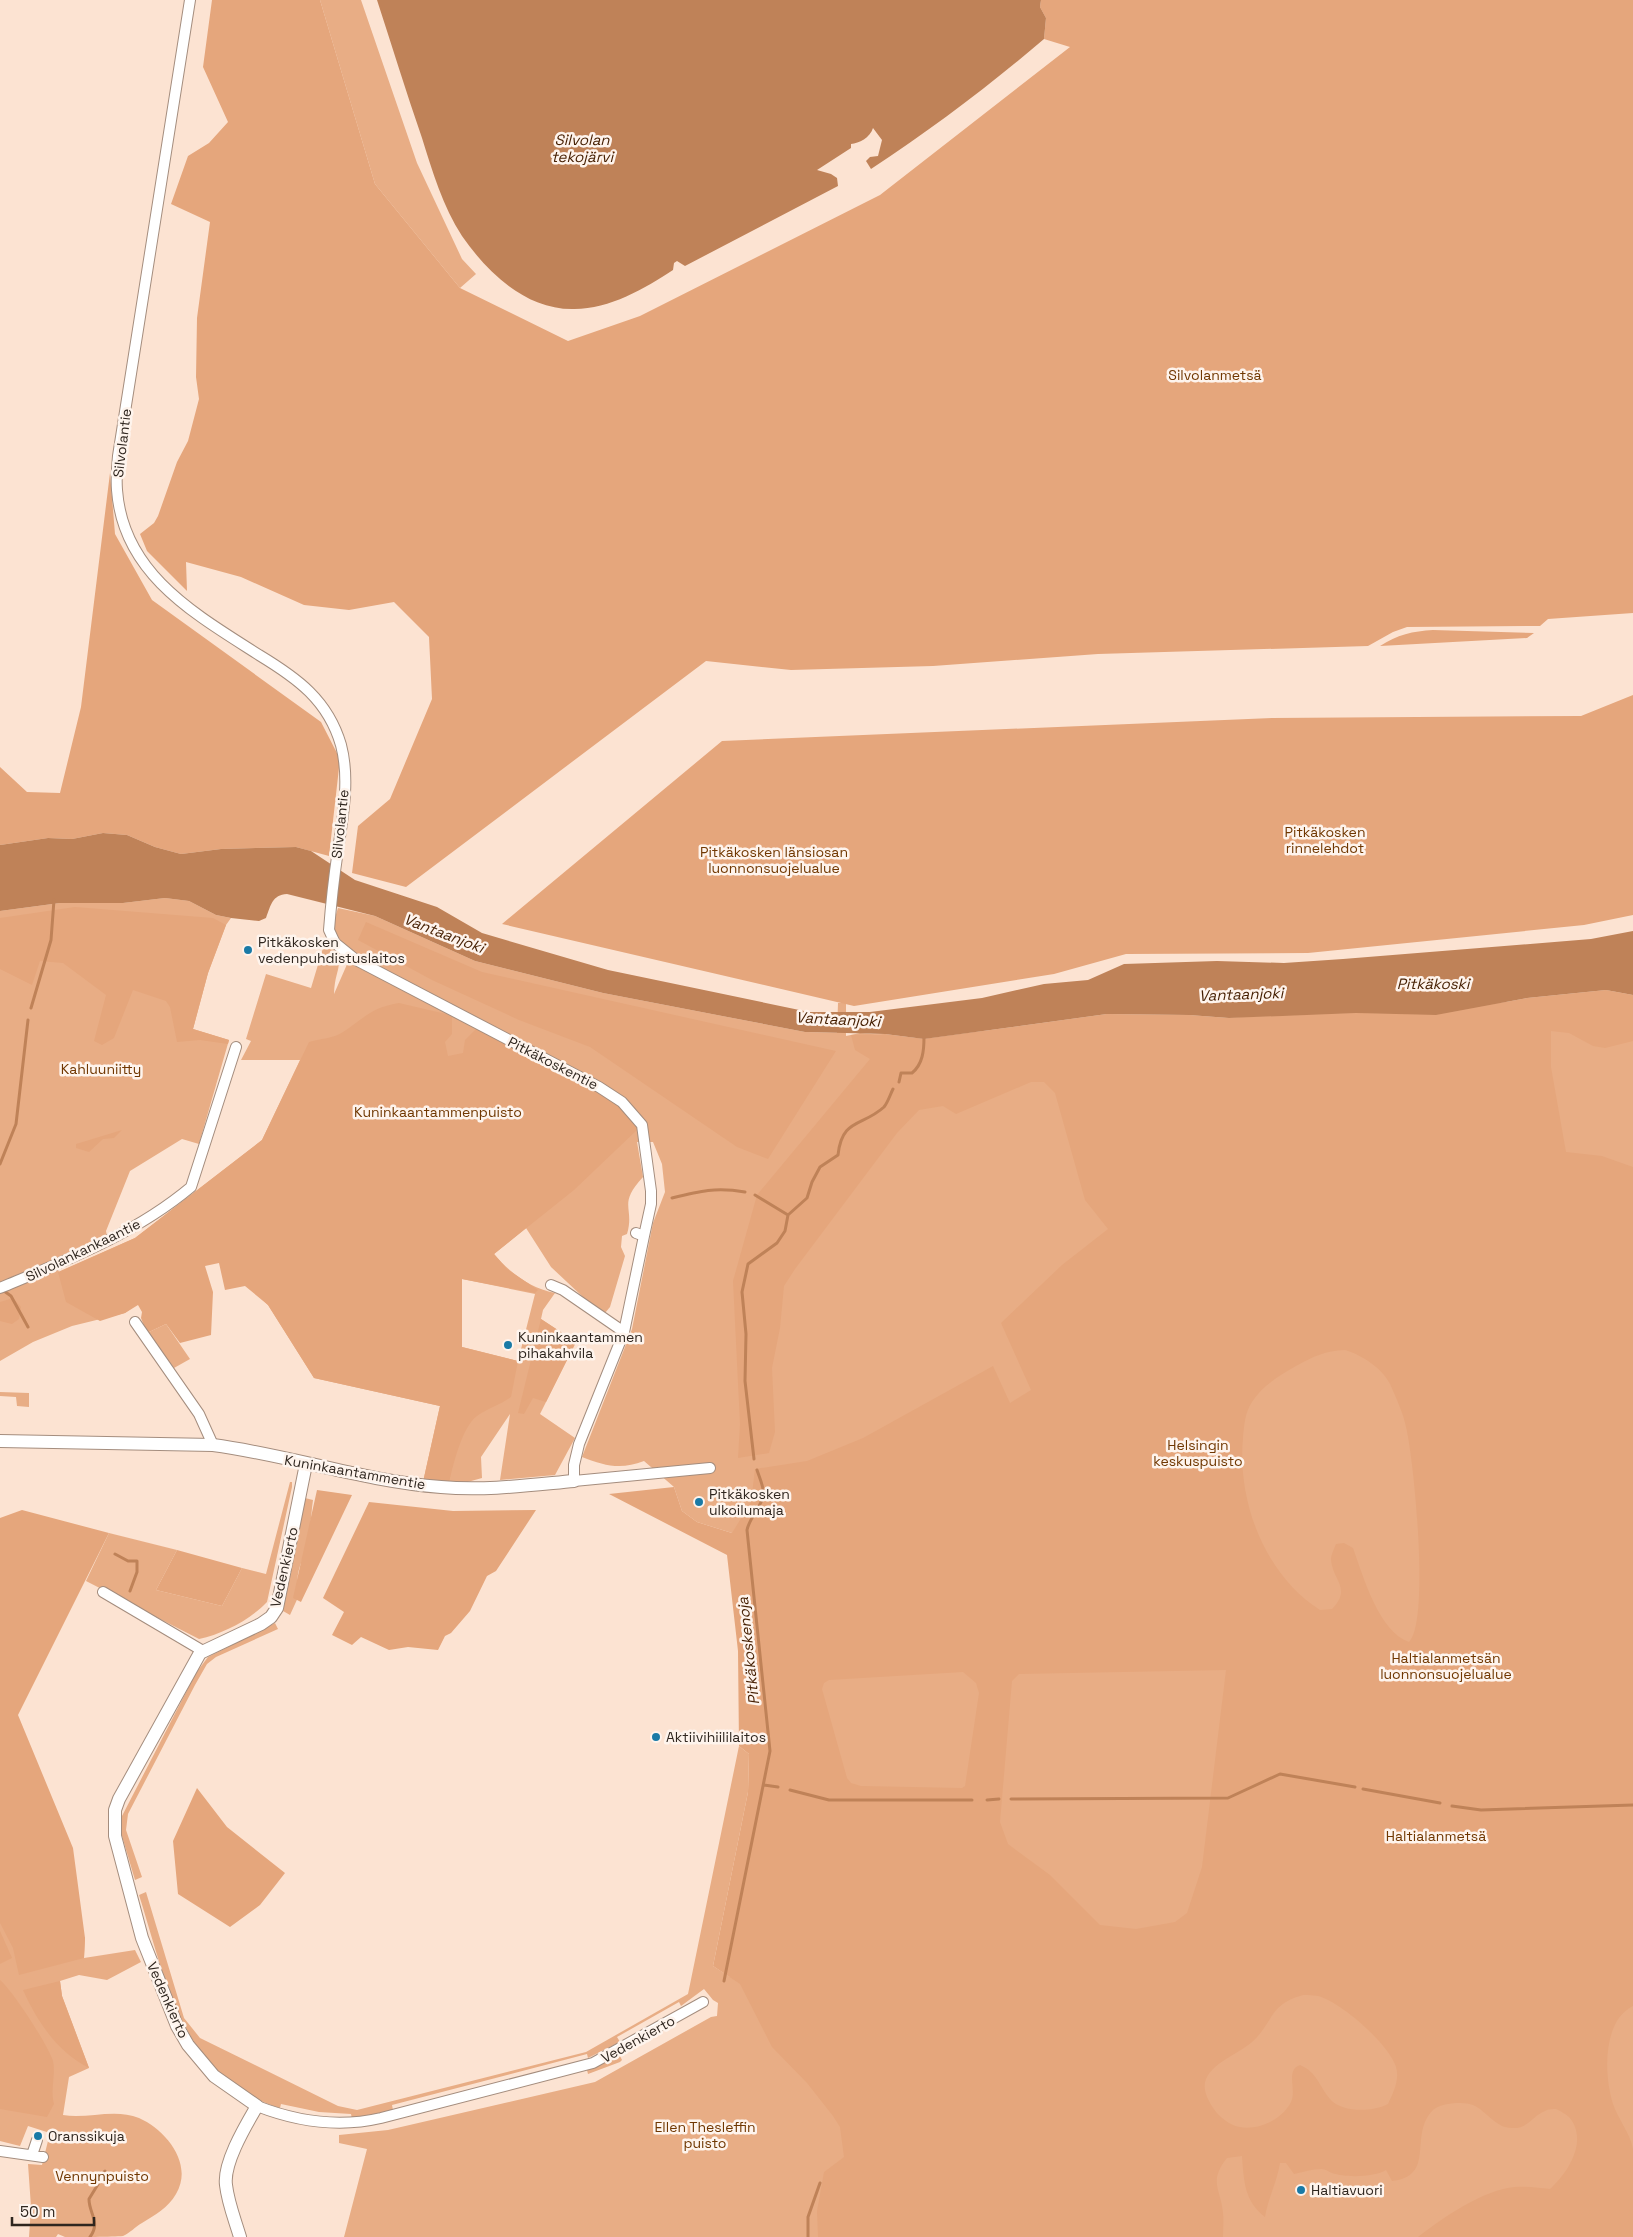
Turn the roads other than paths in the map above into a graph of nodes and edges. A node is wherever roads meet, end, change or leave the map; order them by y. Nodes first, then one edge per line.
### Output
1 (190, 0) edge
2 (356, 960) joint
3 (236, 1047) dead end
4 (551, 1285) dead end
5 (0, 1288) edge
6 (132, 1321) dead end
7 (624, 1332) junction
8 (0, 1441) edge
9 (213, 1445) junction
10 (306, 1464) junction
11 (710, 1468) dead end
12 (574, 1482) junction
13 (102, 1592) dead end
14 (203, 1650) junction
15 (703, 2002) dead end
16 (257, 2106) junction
17 (37, 2140) dead end
18 (0, 2151) edge
19 (32, 2155) junction
20 (43, 2157) dead end
21 (240, 2237) edge

1 - 2 street, Silvolantie
2 - 7 street, Pitkäkoskentie
3 - 5 street, Silvolankankaantie
4 - 7 street
6 - 9 street
7 - 12 street, Pitkäkoskentie
8 - 9 street, Kuninkaantammentie
9 - 10 street, Kuninkaantammentie
10 - 12 street, Kuninkaantammentie
10 - 14 street, Vedenkierto
11 - 12 street, Kuninkaantammentie
13 - 14 street
14 - 16 street, Vedenkierto
15 - 16 street, Vedenkierto
16 - 21 street
17 - 19 street
18 - 19 street
19 - 20 street

